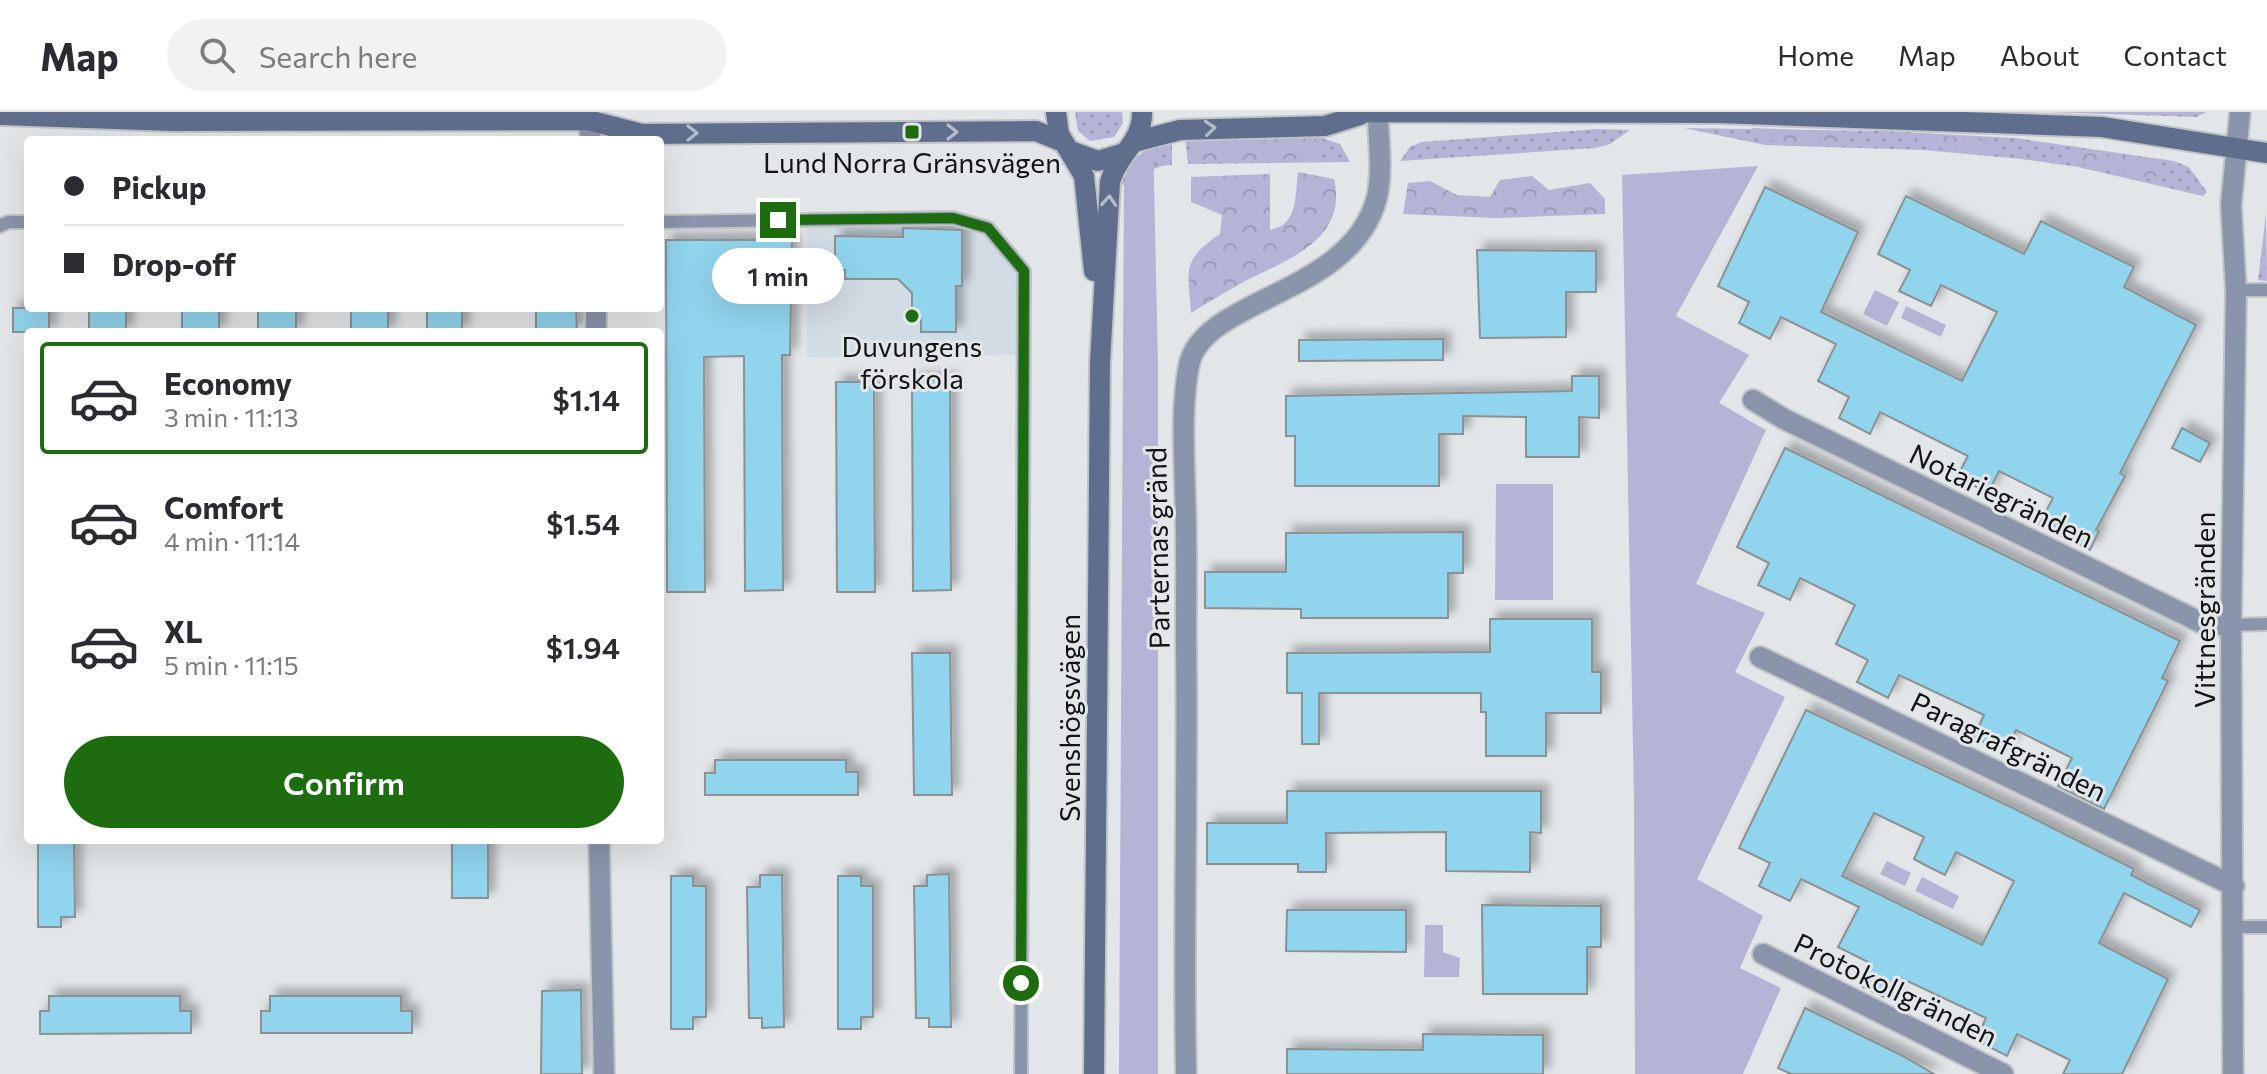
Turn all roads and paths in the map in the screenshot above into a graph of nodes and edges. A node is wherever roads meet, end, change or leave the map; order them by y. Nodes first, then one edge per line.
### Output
1 (615, 112) edge
2 (1056, 112) edge
3 (1142, 112) edge
4 (2240, 112) edge
5 (1366, 113) edge
6 (1531, 113) edge
7 (0, 115) edge
8 (588, 124) edge
9 (1068, 147) junction
10 (2236, 147) junction
11 (1129, 148) junction
12 (2267, 153) edge
13 (24, 222) edge
14 (664, 222) edge
15 (0, 226) edge
16 (2236, 290) junction
17 (2267, 290) edge
18 (1100, 363) junction
19 (1753, 400) dead end
20 (2267, 624) edge
21 (2231, 625) junction
22 (1760, 657) dead end
23 (599, 844) edge
24 (2234, 886) junction
25 (2234, 927) junction
26 (2267, 927) edge
27 (1763, 954) dead end
28 (604, 1074) edge
29 (1021, 1074) edge
30 (1094, 1074) edge
31 (1186, 1074) edge
32 (2003, 1074) edge
33 (2233, 1074) edge

1 - 8 street
2 - 9 street, Svenshögsvägen
3 - 11 street, Svenshögsvägen
4 - 10 street, Vittnesgränden
5 - 6 street
11 -> 5 street
5 - 31 street, Parternas gränd
6 - 10 street
7 - 8 street
8 -> 9 street
9 - 11 street
9 - 18 street, Svenshögsvägen
10 - 12 street
10 - 16 street, Vittnesgränden
18 -> 11 street, Svenshögsvägen
13 - 15 lane
14 - 29 lane
16 - 17 lane
16 - 21 street, Vittnesgränden
18 - 30 street, Svenshögsvägen
19 - 21 street, Notariegränden
20 - 21 lane
21 - 24 street, Vittnesgränden
22 - 24 street, Paragrafgränden
23 - 28 street
24 - 25 street, Vittnesgränden
25 - 26 lane
25 - 33 street, Vittnesgränden
27 - 32 street, Protokollgränden

